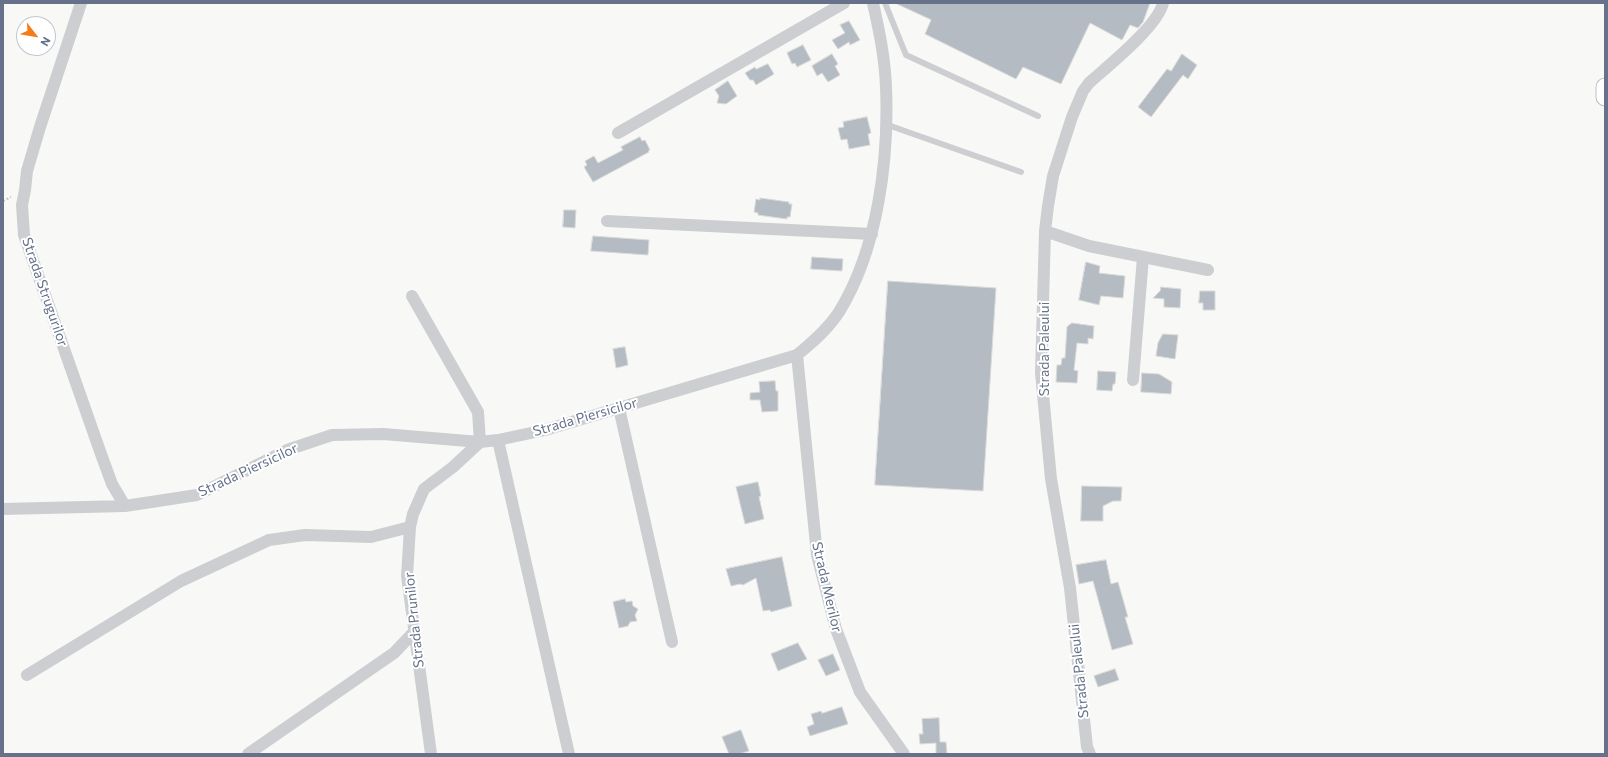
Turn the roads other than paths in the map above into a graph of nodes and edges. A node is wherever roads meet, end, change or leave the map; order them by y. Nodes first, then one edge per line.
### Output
1 (81, 3) edge
2 (844, 3) edge
3 (873, 3) edge
4 (885, 3) edge
5 (1164, 3) edge
6 (1605, 87) edge
7 (1605, 97) edge
8 (1038, 116) dead end
9 (886, 124) junction
10 (618, 133) dead end
11 (1020, 172) dead end
12 (607, 221) dead end
13 (1045, 231) junction
14 (872, 234) junction
15 (1143, 257) junction
16 (1208, 270) dead end
17 (412, 296) dead end
18 (797, 354) junction
19 (1134, 380) dead end
20 (618, 408) junction
21 (498, 440) junction
22 (480, 442) junction
23 (125, 506) junction
24 (3, 510) edge
25 (410, 527) junction
26 (414, 632) junction
27 (672, 642) dead end
28 (27, 675) dead end
29 (248, 754) edge
30 (431, 754) edge
31 (569, 754) edge
32 (904, 754) edge
33 (1090, 754) edge

1 - 23 street, Strada Strugurilor
2 - 10 street
3 - 9 street, Strada Piersicilor
4 - 8 lane
5 - 13 street, Strada Paleului
6 - 7 main road
9 - 11 lane
9 - 14 street, Strada Piersicilor
12 - 14 street
13 - 15 street
13 - 33 street, Strada Paleului
14 - 18 street, Strada Piersicilor
15 - 16 street
15 - 19 street
17 - 22 street
18 - 20 street, Strada Piersicilor
18 - 32 street, Strada Merilor
20 - 21 street, Strada Piersicilor
20 - 27 street
21 - 22 street, Strada Piersicilor
21 - 31 street
22 - 23 street, Strada Piersicilor
22 - 25 street, Strada Prunilor
23 - 24 street, Strada Piersicilor
25 - 26 street, Strada Prunilor
25 - 28 street
26 - 29 street
26 - 30 street, Strada Prunilor

